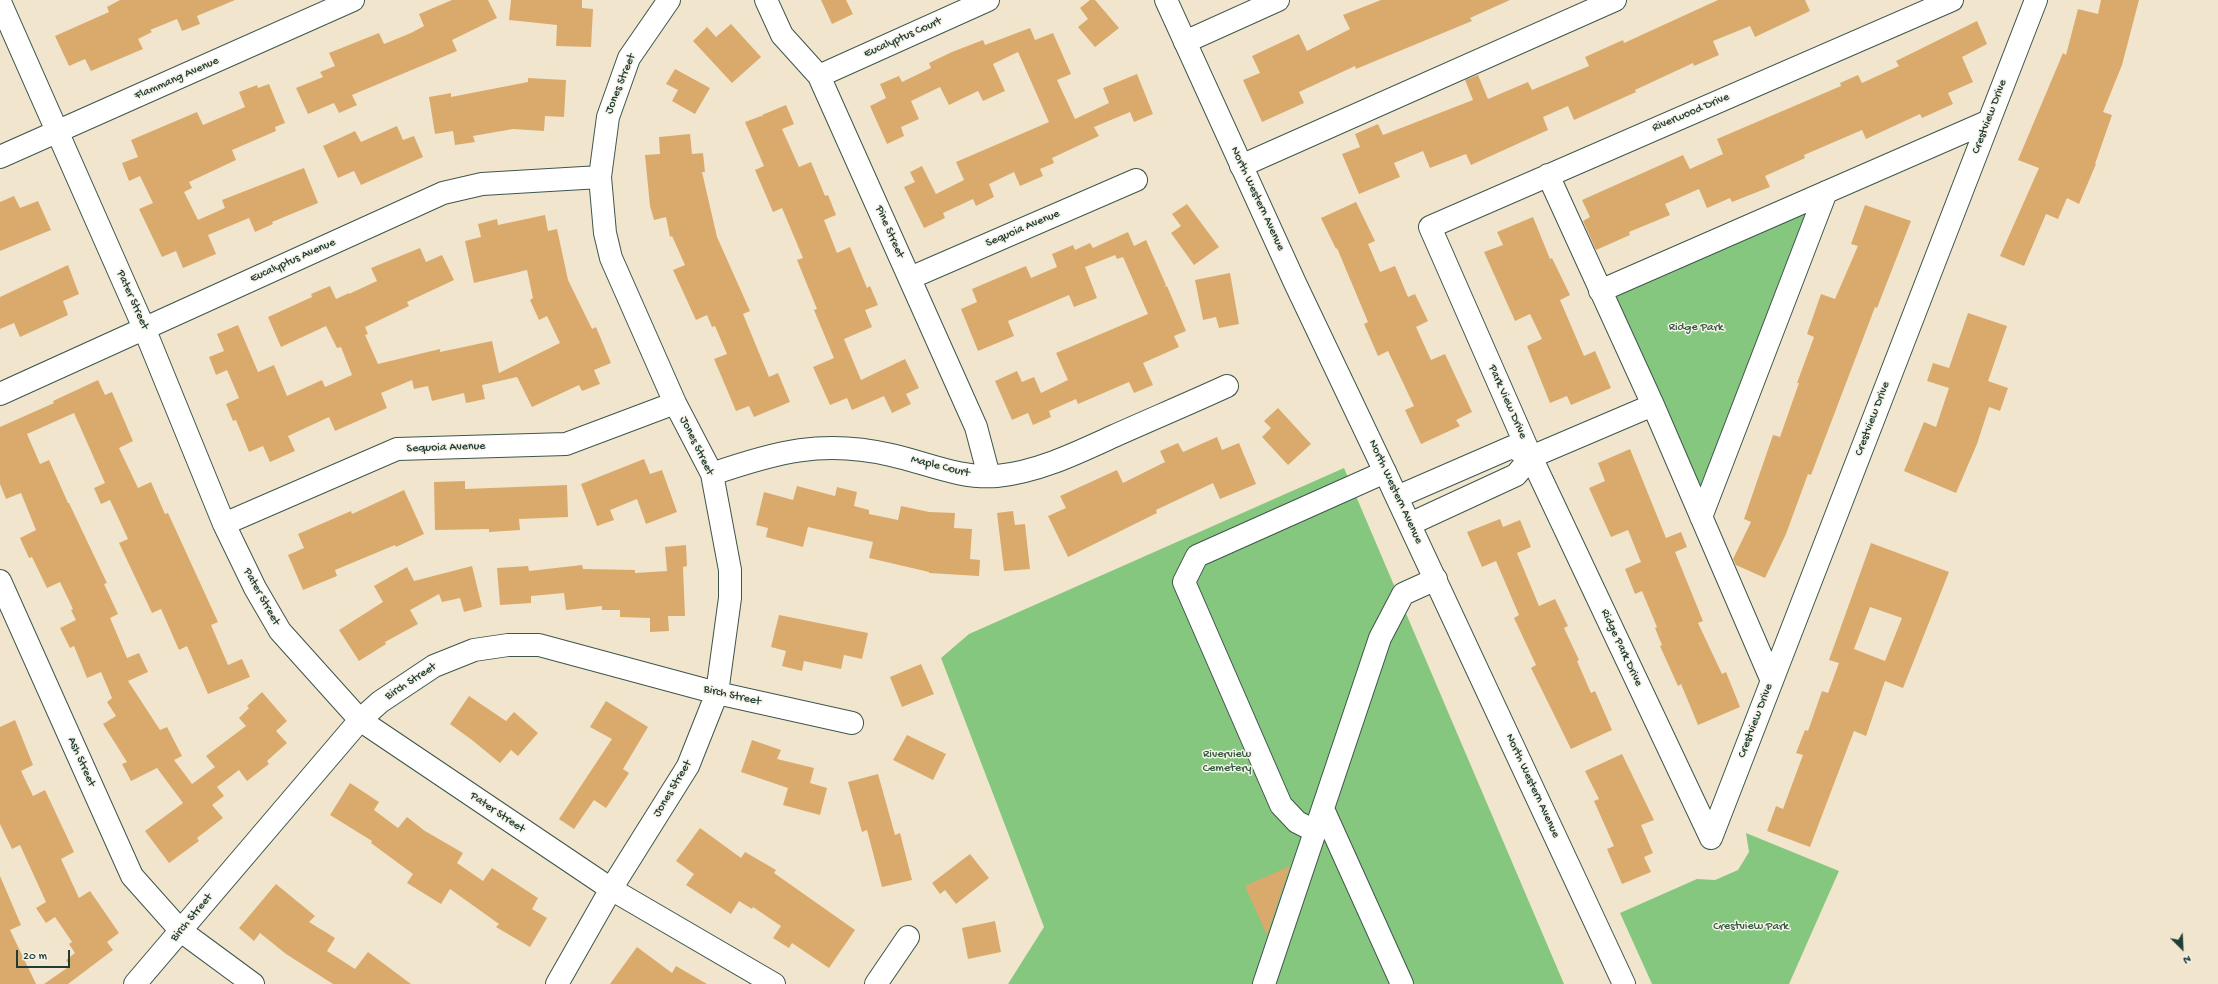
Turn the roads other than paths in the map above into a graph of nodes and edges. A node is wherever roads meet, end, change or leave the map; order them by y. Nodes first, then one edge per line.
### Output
1 (353, 0) edge
2 (766, 0) edge
3 (988, 0) edge
4 (1166, 0) edge
5 (1278, 0) edge
6 (1615, 0) edge
7 (1952, 0) edge
8 (2036, 0) edge
9 (665, 1) edge
10 (0, 2) edge
11 (1185, 42) junction
12 (819, 76) junction
13 (1989, 120) junction
14 (56, 132) junction
15 (0, 157) edge
16 (1242, 166) junction
17 (1548, 175) junction
18 (600, 177) junction
19 (1136, 180) dead end
20 (1826, 192) junction
21 (1430, 227) joint
22 (910, 278) junction
23 (1600, 290) junction
24 (144, 328) junction
25 (1227, 386) dead end
26 (0, 394) edge
27 (675, 403) junction
28 (1653, 405) junction
29 (1531, 457) junction
30 (1385, 472) junction
31 (712, 474) junction
32 (988, 476) junction
33 (1397, 497) junction
34 (1701, 517) junction
35 (224, 524) junction
36 (1410, 524) junction
37 (1436, 579) junction
38 (0, 581) edge
39 (1772, 681) junction
40 (717, 694) junction
41 (360, 720) junction
42 (852, 723) dead end
43 (1323, 809) junction
44 (1315, 831) junction
45 (1711, 838) joint
46 (611, 889) junction
47 (181, 931) junction
48 (908, 937) dead end
49 (135, 984) edge
50 (253, 984) edge
51 (557, 984) edge
52 (774, 984) edge
53 (876, 984) edge
54 (1264, 984) edge
55 (1402, 984) edge
56 (1624, 984) edge

1 - 14 street, Flammang Avenue
2 - 12 street, Pine Street
3 - 12 street, Eucalyptus Court
4 - 11 street, North Western Avenue
5 - 11 street
6 - 16 street
7 - 17 street, Riverwood Drive
8 - 13 street, Crestview Drive
9 - 18 street, Jones Street
10 - 14 street, Pater Street
11 - 16 street, North Western Avenue
12 - 22 street, Pine Street
13 - 20 street
13 - 39 street, Crestview Drive
14 - 15 street, Flammang Avenue
14 - 24 street, Pater Street
16 - 30 street, North Western Avenue
17 - 21 street, Riverwood Drive
17 - 23 street
18 - 24 street, Eucalyptus Avenue
18 - 27 street, Jones Street
19 - 22 street, Sequoia Avenue
20 - 23 street
20 - 34 street
21 - 29 street, Park View Drive
22 - 32 street, Pine Street
23 - 28 street
24 - 26 street, Eucalyptus Avenue
24 - 35 street, Pater Street
25 - 32 street, Maple Court
27 - 31 street, Jones Street
27 - 35 street, Sequoia Avenue
28 - 29 street
28 - 34 street
29 - 33 street
29 - 36 street
29 - 45 street, Ridge Park Drive
30 - 33 street, North Western Avenue
30 - 44 street
31 - 32 street, Maple Court
31 - 40 street, Jones Street
33 - 36 street, North Western Avenue
34 - 39 street
35 - 41 street, Pater Street
36 - 37 street, North Western Avenue
37 - 43 street
37 - 56 street, North Western Avenue
38 - 47 street, Ash Street
39 - 45 street, Crestview Drive
40 - 41 street, Birch Street
40 - 42 street, Birch Street
40 - 46 street, Jones Street
41 - 46 street, Pater Street
41 - 47 street, Birch Street
43 - 44 street
43 - 55 street
44 - 54 street
46 - 51 street, Jones Street
46 - 52 street, Pater Street
47 - 49 street, Birch Street
47 - 50 street, Ash Street
48 - 53 street

